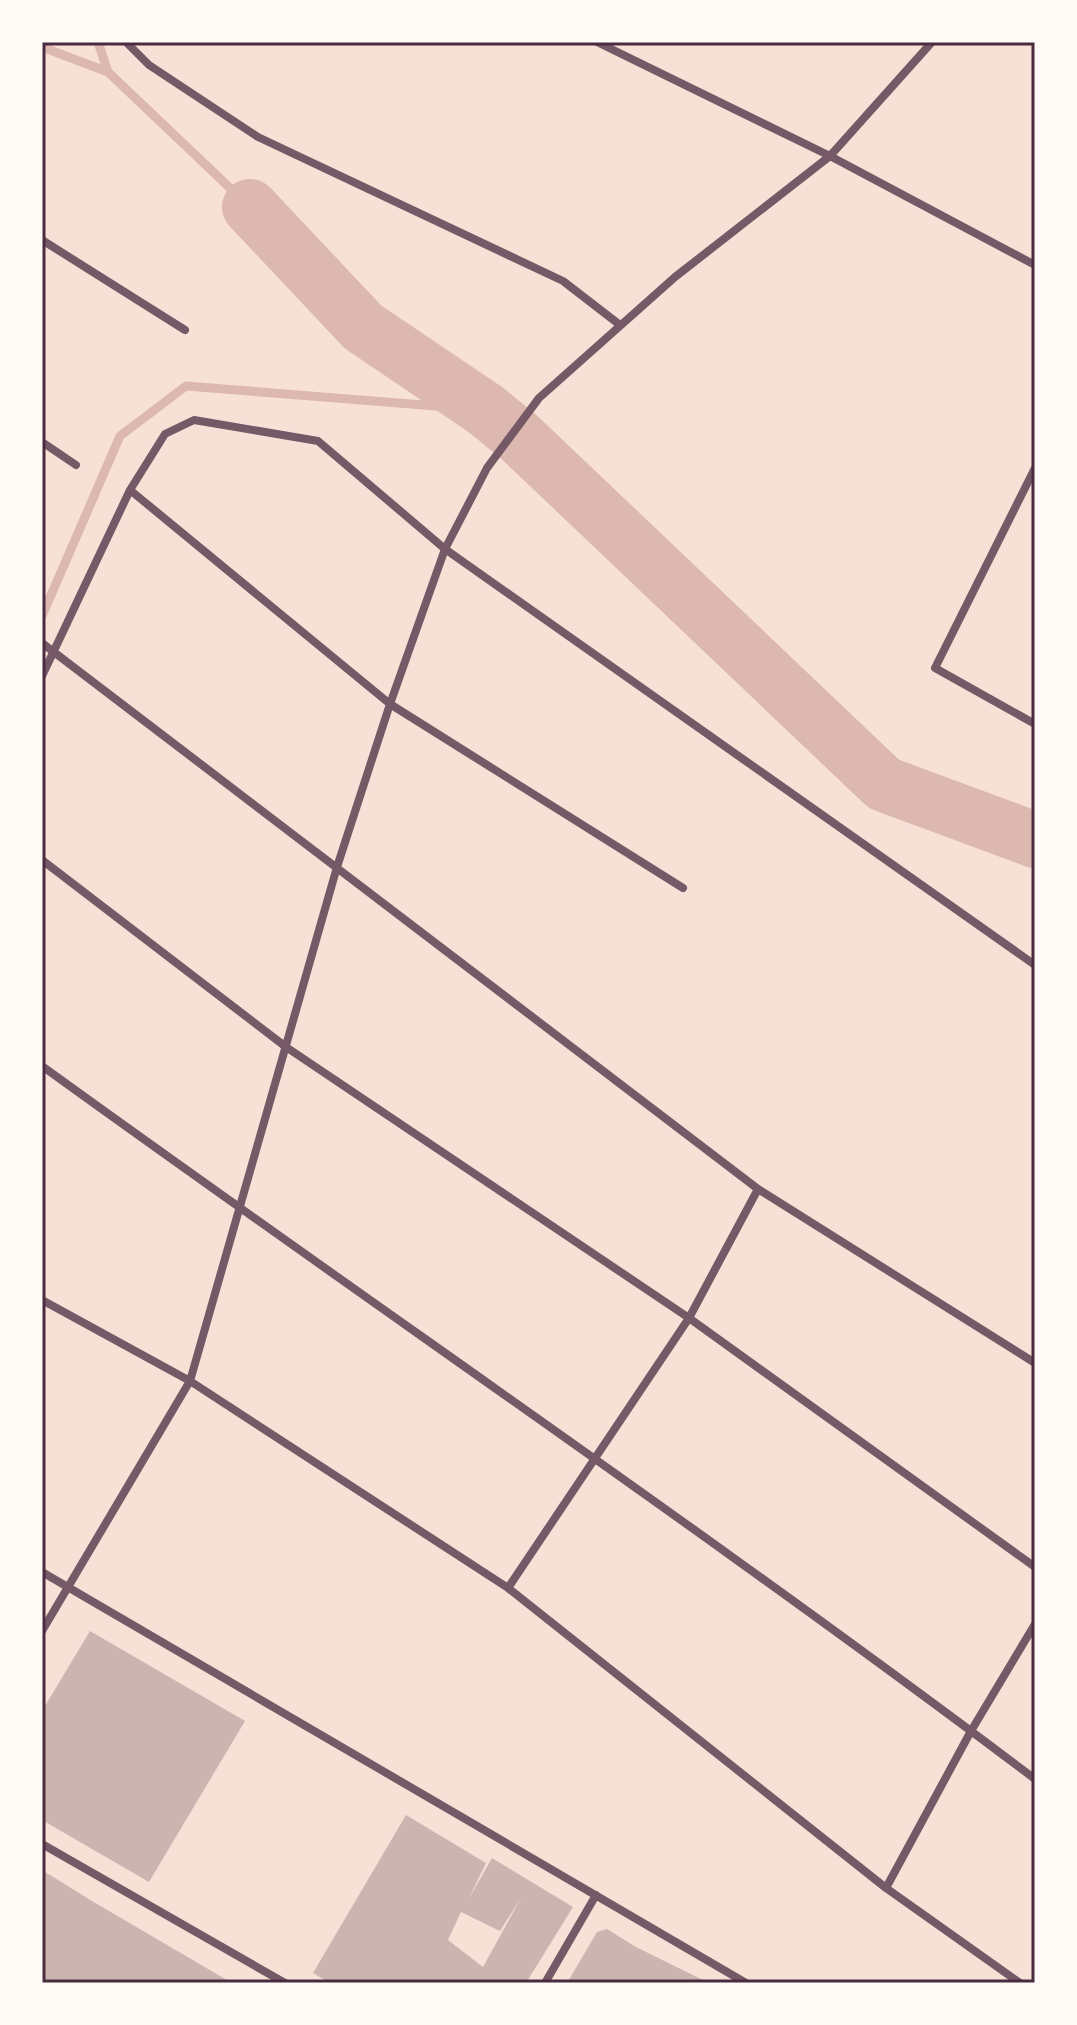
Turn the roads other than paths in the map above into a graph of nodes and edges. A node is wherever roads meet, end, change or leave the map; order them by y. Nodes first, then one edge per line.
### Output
1 (126, 42) edge
2 (597, 42) edge
3 (932, 42) edge
4 (830, 156) junction
5 (42, 240) edge
6 (1035, 265) edge
7 (620, 325) junction
8 (185, 330) dead end
9 (42, 442) edge
10 (76, 465) dead end
11 (1035, 468) edge
12 (130, 490) junction
13 (1023, 491) junction
14 (1035, 496) edge
15 (445, 549) junction
16 (42, 643) edge
17 (53, 650) junction
18 (42, 676) edge
19 (390, 704) junction
20 (1035, 724) edge
21 (42, 860) edge
22 (337, 867) junction
23 (683, 888) dead end
24 (1035, 965) edge
25 (286, 1047) junction
26 (42, 1066) edge
27 (758, 1189) junction
28 (239, 1209) junction
29 (42, 1300) edge
30 (689, 1318) junction
31 (1035, 1363) edge
32 (190, 1381) junction
33 (596, 1459) junction
34 (1035, 1567) edge
35 (42, 1572) edge
36 (68, 1587) junction
37 (508, 1588) junction
38 (1035, 1624) edge
39 (42, 1631) edge
40 (971, 1731) junction
41 (1035, 1779) edge
42 (42, 1844) edge
43 (886, 1888) junction
44 (596, 1895) junction
45 (285, 1983) edge
46 (545, 1983) edge
47 (746, 1983) edge
48 (1020, 1983) edge

1 - 7 street
2 - 4 street
3 - 4 street
4 - 6 street
4 - 7 street
5 - 8 street
7 - 15 street
9 - 10 street
11 - 13 street
12 - 15 street
12 - 17 street
12 - 19 street
13 - 14 street
13 - 20 street
15 - 19 street
15 - 24 street
16 - 17 street
17 - 18 street
17 - 22 street
19 - 22 street
19 - 23 street
21 - 25 street
22 - 25 street
22 - 27 street
25 - 28 street
25 - 30 street
26 - 28 street
27 - 30 street
27 - 31 street
28 - 32 street
28 - 33 street
29 - 32 street
30 - 33 street
30 - 34 street
32 - 36 street
32 - 37 street
33 - 37 street
33 - 40 street
35 - 36 street
36 - 39 street
36 - 44 street
37 - 43 street
38 - 40 street
40 - 41 street
40 - 43 street
42 - 45 street
43 - 48 street
44 - 46 street
44 - 47 street

